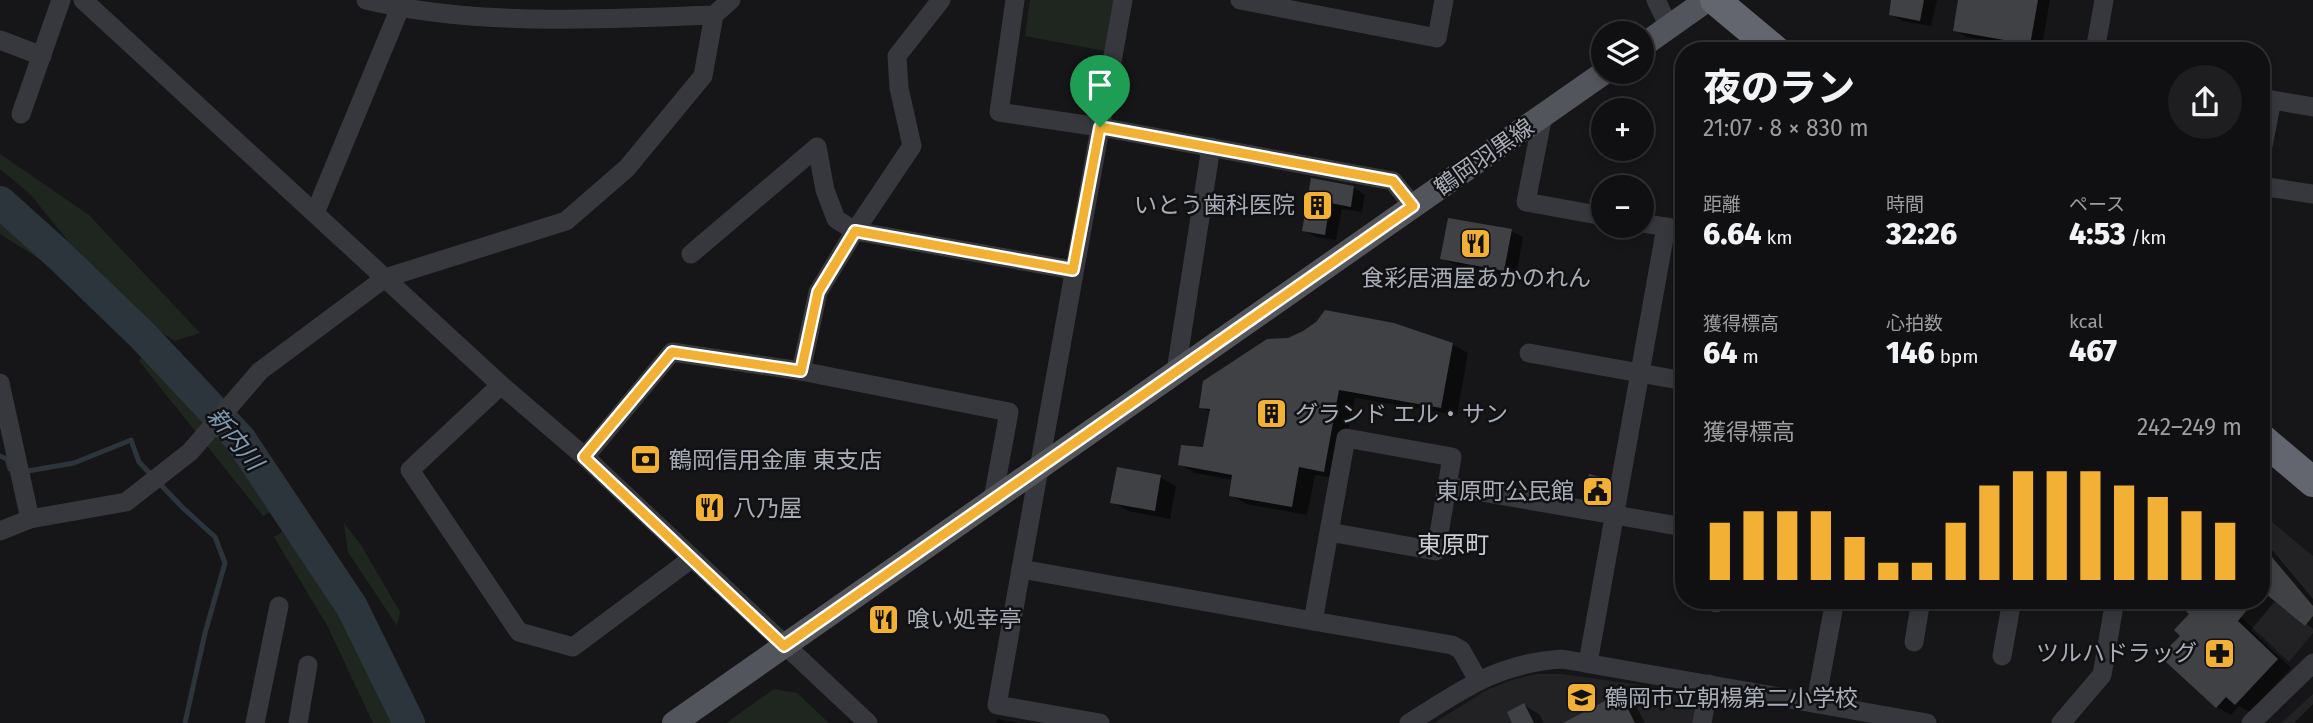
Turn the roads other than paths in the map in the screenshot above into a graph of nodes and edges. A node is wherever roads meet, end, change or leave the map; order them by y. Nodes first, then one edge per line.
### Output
1 (61, 0) edge
2 (83, 0) edge
3 (366, 0) edge
4 (730, 0) edge
5 (941, 0) edge
6 (1015, 0) edge
7 (1123, 0) edge
8 (1240, 0) edge
9 (1444, 0) edge
10 (1656, 0) edge
11 (1707, 0) edge
12 (1715, 0) edge
13 (2104, 0) edge
14 (473, 7) edge
15 (1320, 7) edge
16 (400, 8) junction
17 (713, 15) junction
18 (1669, 27) junction
19 (1654, 38) edge
20 (0, 40) edge
21 (1765, 42) edge
22 (2097, 42) edge
23 (41, 56) junction
24 (1591, 82) edge
25 (2270, 100) edge
26 (2313, 107) edge
27 (21, 114) dead end
28 (1543, 115) junction
29 (1100, 127) junction
30 (1211, 147) junction
31 (2270, 187) edge
32 (2313, 194) edge
33 (1413, 206) junction
34 (315, 213) junction
35 (1591, 214) edge
36 (1654, 225) edge
37 (1675, 228) edge
38 (855, 231) junction
39 (691, 254) dead end
40 (1073, 270) junction
41 (385, 278) junction
42 (1529, 353) dead end
43 (801, 371) junction
44 (1177, 371) junction
45 (1640, 373) junction
46 (1675, 379) edge
47 (0, 383) edge
48 (502, 385) junction
49 (2270, 446) edge
50 (584, 457) junction
51 (1040, 466) junction
52 (2313, 482) edge
53 (1447, 486) junction
54 (993, 499) junction
55 (1615, 515) junction
56 (30, 519) junction
57 (1675, 525) edge
58 (0, 531) edge
59 (1329, 532) junction
60 (691, 559) junction
61 (1021, 569) junction
62 (279, 606) dead end
63 (1833, 609) edge
64 (1919, 609) edge
65 (2010, 609) edge
66 (2107, 609) edge
67 (1313, 621) junction
68 (1913, 642) dead end
69 (784, 646) junction
70 (2002, 656) dead end
71 (1588, 663) junction
72 (2313, 663) edge
73 (308, 665) dead end
74 (1478, 680) junction
75 (1709, 684) junction
76 (1816, 702) junction
77 (255, 723) edge
78 (298, 723) edge
79 (674, 723) edge
80 (868, 723) edge
81 (1100, 723) edge
82 (1409, 723) edge
83 (1702, 723) edge
84 (1927, 723) edge
85 (2061, 723) edge
86 (2251, 723) edge

1 - 23 street
2 - 34 street
3 - 16 street
4 - 17 street
5 - 38 street
6 - 29 street
7 - 29 street
8 - 15 street
9 - 15 street
10 - 18 street
11 - 18 main road
12 - 21 highway
13 - 22 street
14 - 16 street
14 - 17 street
16 - 34 street
17 - 41 street
18 - 19 main road
20 - 23 street
23 - 27 street
24 - 28 main road, 鶴岡羽黒線
25 - 26 street
28 - 33 main road, 鶴岡羽黒線
28 - 35 street
29 - 30 street
29 - 40 street
30 - 33 street
30 - 44 street
31 - 32 street
33 - 44 main road, 鶴岡羽黒線
34 - 41 street
36 - 37 street
37 - 45 street
38 - 39 street
38 - 40 street
38 - 43 street
40 - 51 street
41 - 48 street
41 - 56 street
42 - 45 street
43 - 50 street
43 - 54 street
44 - 51 main road, 鶴岡羽黒線
45 - 46 street
45 - 55 street
47 - 56 street
48 - 50 street
48 - 60 street
49 - 52 highway
50 - 60 street
51 - 54 main road, 鶴岡羽黒線
51 - 61 street
53 - 55 street
53 - 59 street
53 - 59 street
54 - 69 main road, 鶴岡羽黒線
55 - 57 street
55 - 71 street
56 - 58 street
59 - 67 street
60 - 69 street
61 - 67 street
61 - 81 street
62 - 77 street
63 - 76 street
64 - 68 street
65 - 70 street
66 - 85 street
67 - 74 street
69 - 79 main road, 鶴岡羽黒線
69 - 80 street
71 - 74 street
71 - 75 street
72 - 86 street
73 - 78 street
74 - 82 street
75 - 76 street
75 - 83 street
76 - 84 street

